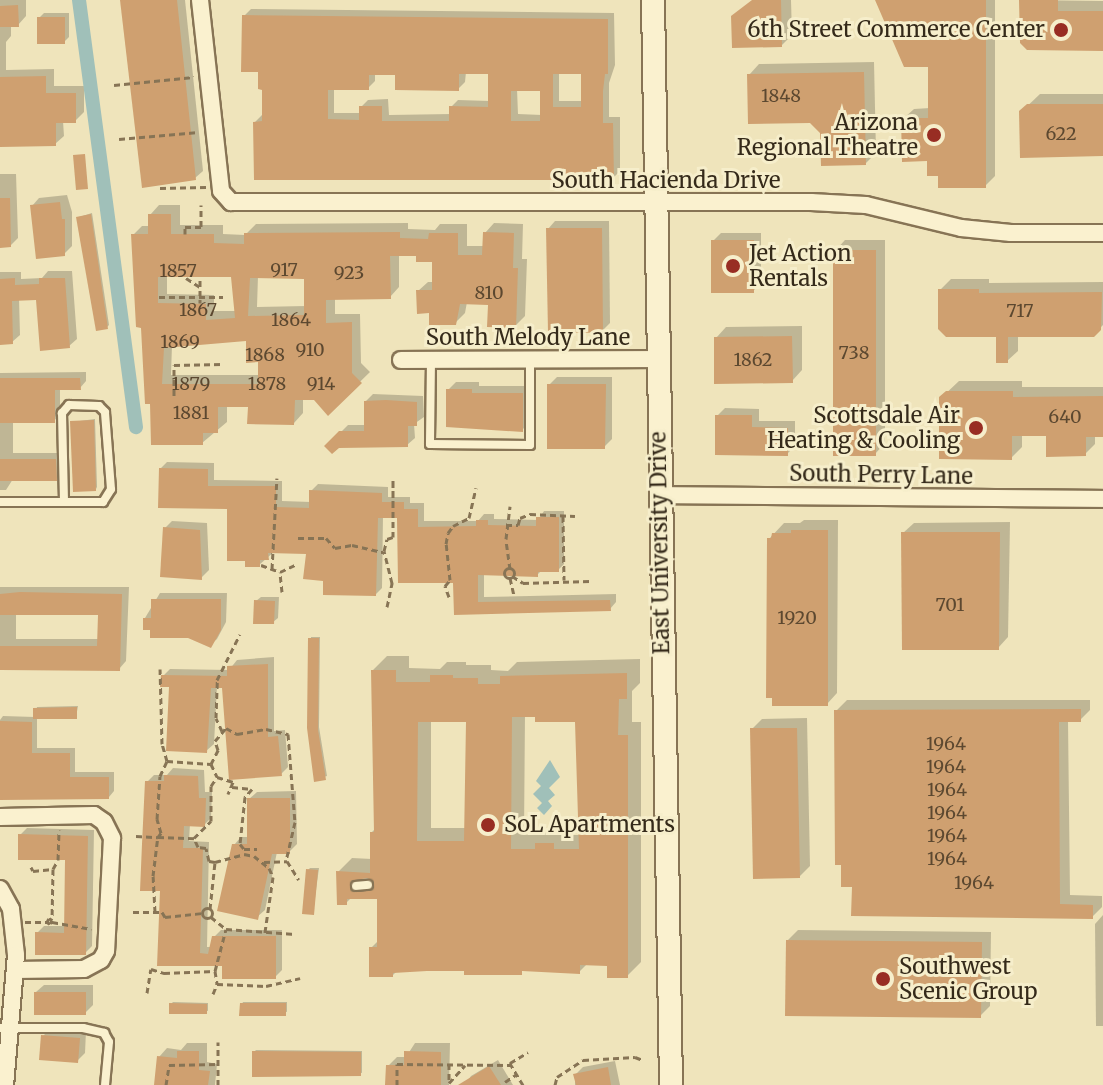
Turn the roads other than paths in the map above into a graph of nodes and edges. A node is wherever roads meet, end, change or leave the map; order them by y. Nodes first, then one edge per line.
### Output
1 (200, 0) edge
2 (653, 0) edge
3 (655, 204) junction
4 (1103, 233) edge
5 (656, 359) junction
6 (401, 360) dead end
7 (431, 360) junction
8 (530, 360) junction
9 (658, 495) junction
10 (1103, 499) edge
11 (0, 502) edge
12 (64, 502) junction
13 (0, 817) edge
14 (368, 885) dead end
15 (356, 886) dead end
16 (0, 889) edge
17 (15, 970) junction
18 (5, 1028) edge
19 (5, 1085) edge
20 (105, 1085) edge
21 (671, 1085) edge

1 - 3 street, South Hacienda Drive
2 - 3 main road, East University Drive
3 - 4 street, South Hacienda Drive
3 - 5 main road, East University Drive
5 - 8 street, South Melody Lane
5 - 9 main road, East University Drive
6 - 7 street, South Melody Lane
7 - 8 street, South Melody Lane
7 - 8 lane
9 - 10 street, South Perry Lane
9 - 21 main road, East University Drive
11 - 12 lane
12 - 12 lane
13 - 17 street
14 - 15 lane
16 - 17 street
17 - 18 street
18 - 19 street
18 - 20 lane

